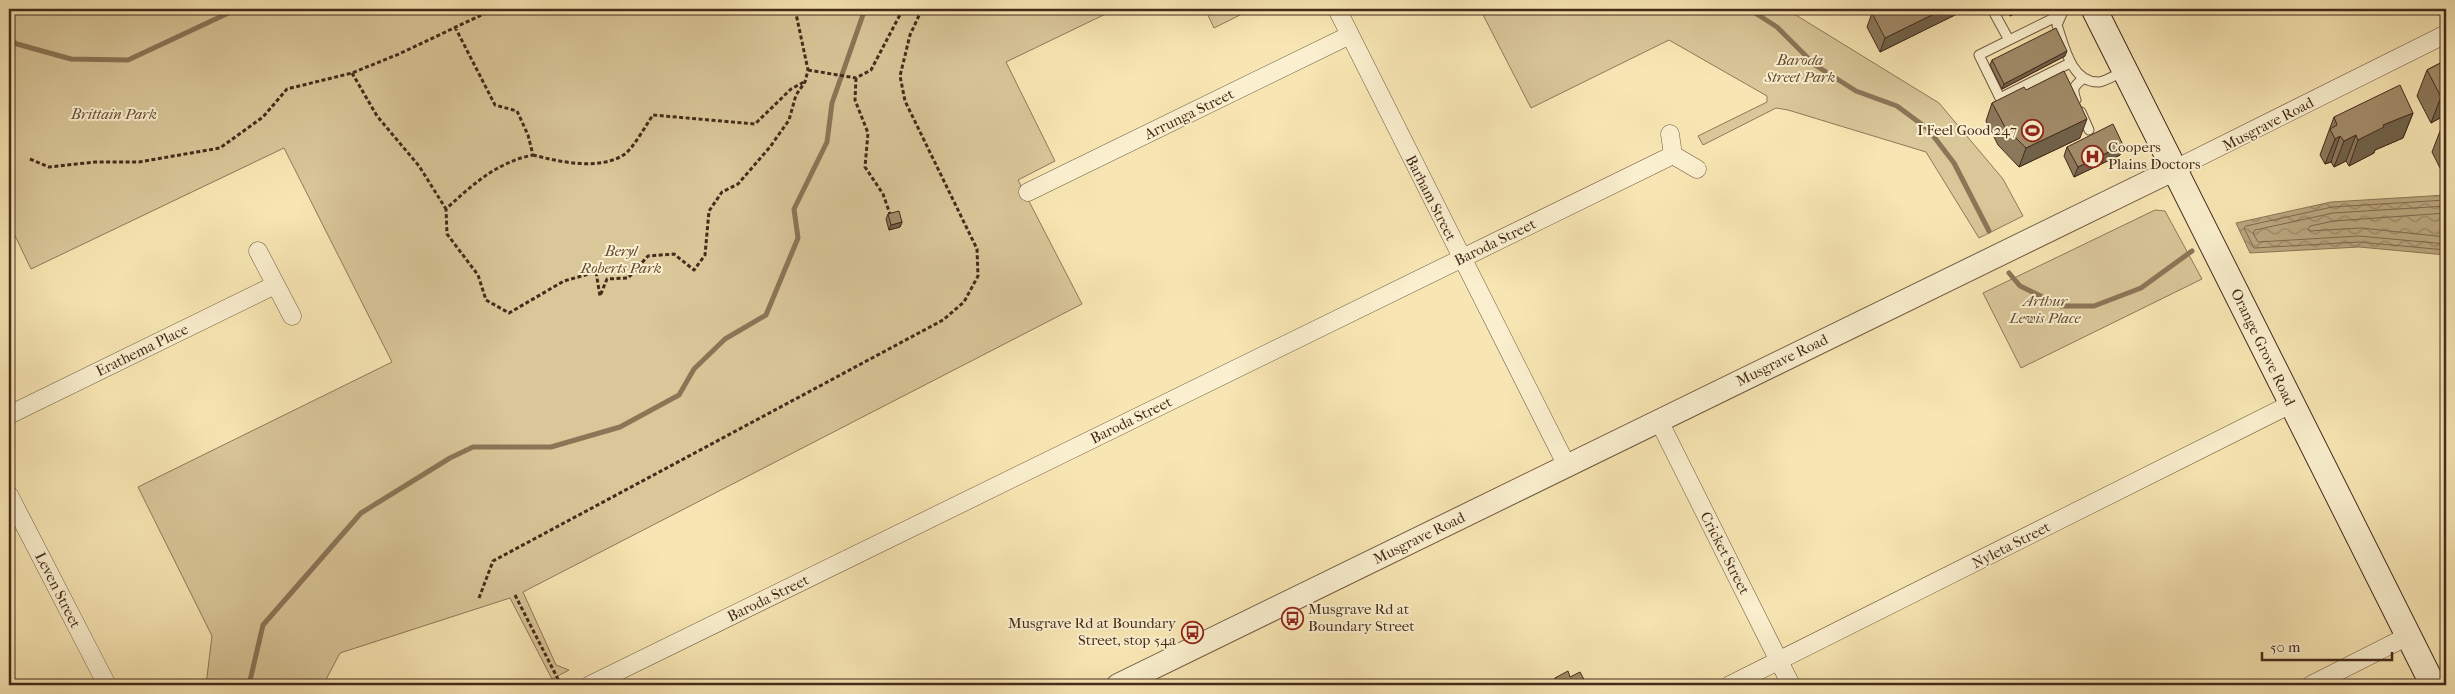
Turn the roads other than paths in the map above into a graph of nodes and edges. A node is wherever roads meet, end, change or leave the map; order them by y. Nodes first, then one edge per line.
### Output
1 (1337, 9) edge
2 (1992, 9) edge
3 (2094, 9) edge
4 (2063, 12) edge
5 (2446, 34) edge
6 (1350, 35) junction
7 (2009, 40) junction
8 (2070, 63) junction
9 (2125, 70) junction
10 (2084, 78) junction
11 (2089, 130) dead end
12 (1670, 134) dead end
13 (1673, 156) junction
14 (1697, 169) dead end
15 (2175, 169) junction
16 (1028, 192) dead end
17 (258, 251) dead end
18 (1462, 259) junction
19 (275, 285) junction
20 (292, 316) dead end
21 (2292, 404) junction
22 (9, 415) edge
23 (1659, 421) junction
24 (1567, 466) junction
25 (9, 498) edge
26 (2408, 636) junction
27 (1779, 661) junction
28 (1145, 679) edge
29 (107, 685) edge
30 (590, 685) edge
31 (1118, 685) edge
32 (1730, 685) edge
33 (1791, 685) edge
34 (2311, 685) edge
35 (2433, 685) edge

1 - 6 street, Barham Street
2 - 7 lane
3 - 9 main road, Orange Grove Road
4 - 7 lane
4 - 8 lane
5 - 15 street, Musgrave Road
6 - 16 street, Arrunga Street
6 - 18 street, Barham Street
7 - 8 lane
8 - 10 lane
9 - 10 lane
9 - 15 main road, Orange Grove Road
10 - 11 lane
12 - 13 street
13 - 14 street
13 - 18 street, Baroda Street
15 - 21 main road, Orange Grove Road
15 - 23 street, Musgrave Road
17 - 19 street
18 - 24 street, Barham Street
18 - 30 street, Baroda Street
19 - 20 street
19 - 22 street, Erathema Place
21 - 26 main road, Orange Grove Road
21 - 27 street, Nyleta Street
23 - 24 street, Musgrave Road
23 - 27 street, Cricket Street
24 - 28 street, Musgrave Road
25 - 29 street, Leven Street
26 - 34 street
26 - 35 main road, Orange Grove Road
27 - 32 street, Nyleta Street
27 - 33 street, Cricket Street
28 - 31 street, Musgrave Road

